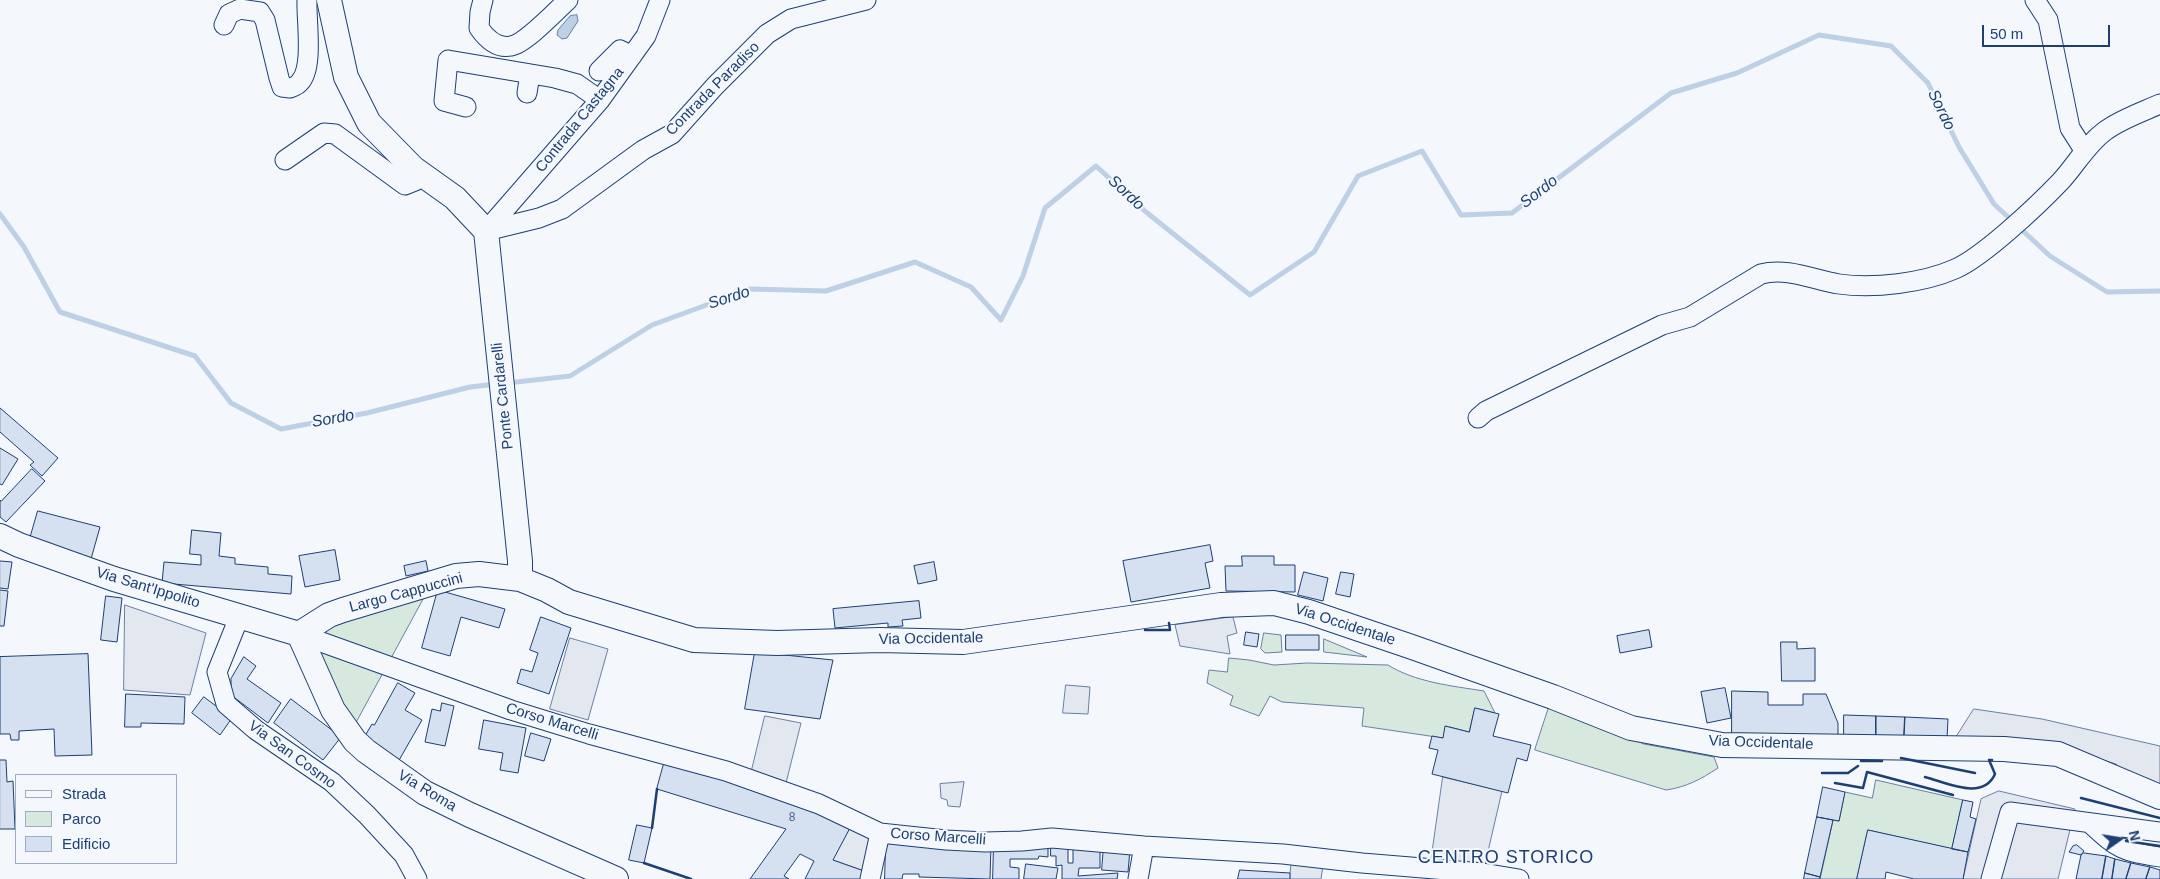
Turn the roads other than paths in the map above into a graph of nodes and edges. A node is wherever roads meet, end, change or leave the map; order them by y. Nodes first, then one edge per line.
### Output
1 (307, 0) edge
2 (329, 0) edge
3 (483, 0) edge
4 (568, 0) edge
5 (660, 0) edge
6 (866, 0) edge
7 (2035, 0) edge
8 (639, 23) dead end
9 (224, 24) dead end
10 (626, 53) junction
11 (599, 71) dead end
12 (530, 74) junction
13 (527, 93) dead end
14 (600, 100) junction
15 (2160, 104) edge
16 (466, 107) dead end
17 (2084, 150) junction
18 (285, 160) dead end
19 (423, 175) junction
20 (486, 230) junction
21 (1478, 418) dead end
22 (0, 536) edge
23 (520, 570) junction
24 (240, 616) junction
25 (299, 634) junction
26 (2160, 797) edge
27 (2091, 824) junction
28 (2160, 832) edge
29 (880, 833) junction
30 (1144, 846) junction
31 (2160, 857) edge
32 (417, 879) edge
33 (616, 879) edge
34 (870, 879) edge
35 (1138, 879) edge
36 (1519, 879) edge
37 (1991, 879) edge

1 - 9 street
2 - 19 main road
3 - 4 street
5 - 10 street, Contrada Castagna
6 - 20 street, Contrada Paradiso
7 - 17 street
8 - 10 street
10 - 11 street
10 - 14 street, Contrada Castagna
12 - 13 street
12 - 14 street
12 - 16 street
14 - 20 street, Contrada Castagna
15 - 17 street
17 - 21 street
18 - 19 street
19 - 20 main road
20 - 23 main road, Ponte Cardarelli
22 - 24 main road, Via Sant'Ippolito
23 - 25 main road, Largo Cappuccini
23 - 26 main road, Via Occidentale
24 - 25 main road, Via Sant'Ippolito
24 - 32 street, Via San Cosmo
25 - 29 street, Corso Marcelli
25 - 33 main road, Via Roma
27 - 28 street
27 - 31 street
27 - 37 street
29 - 30 street, Corso Marcelli
29 - 34 street
30 - 35 street
30 - 36 street, Corso Marcelli

